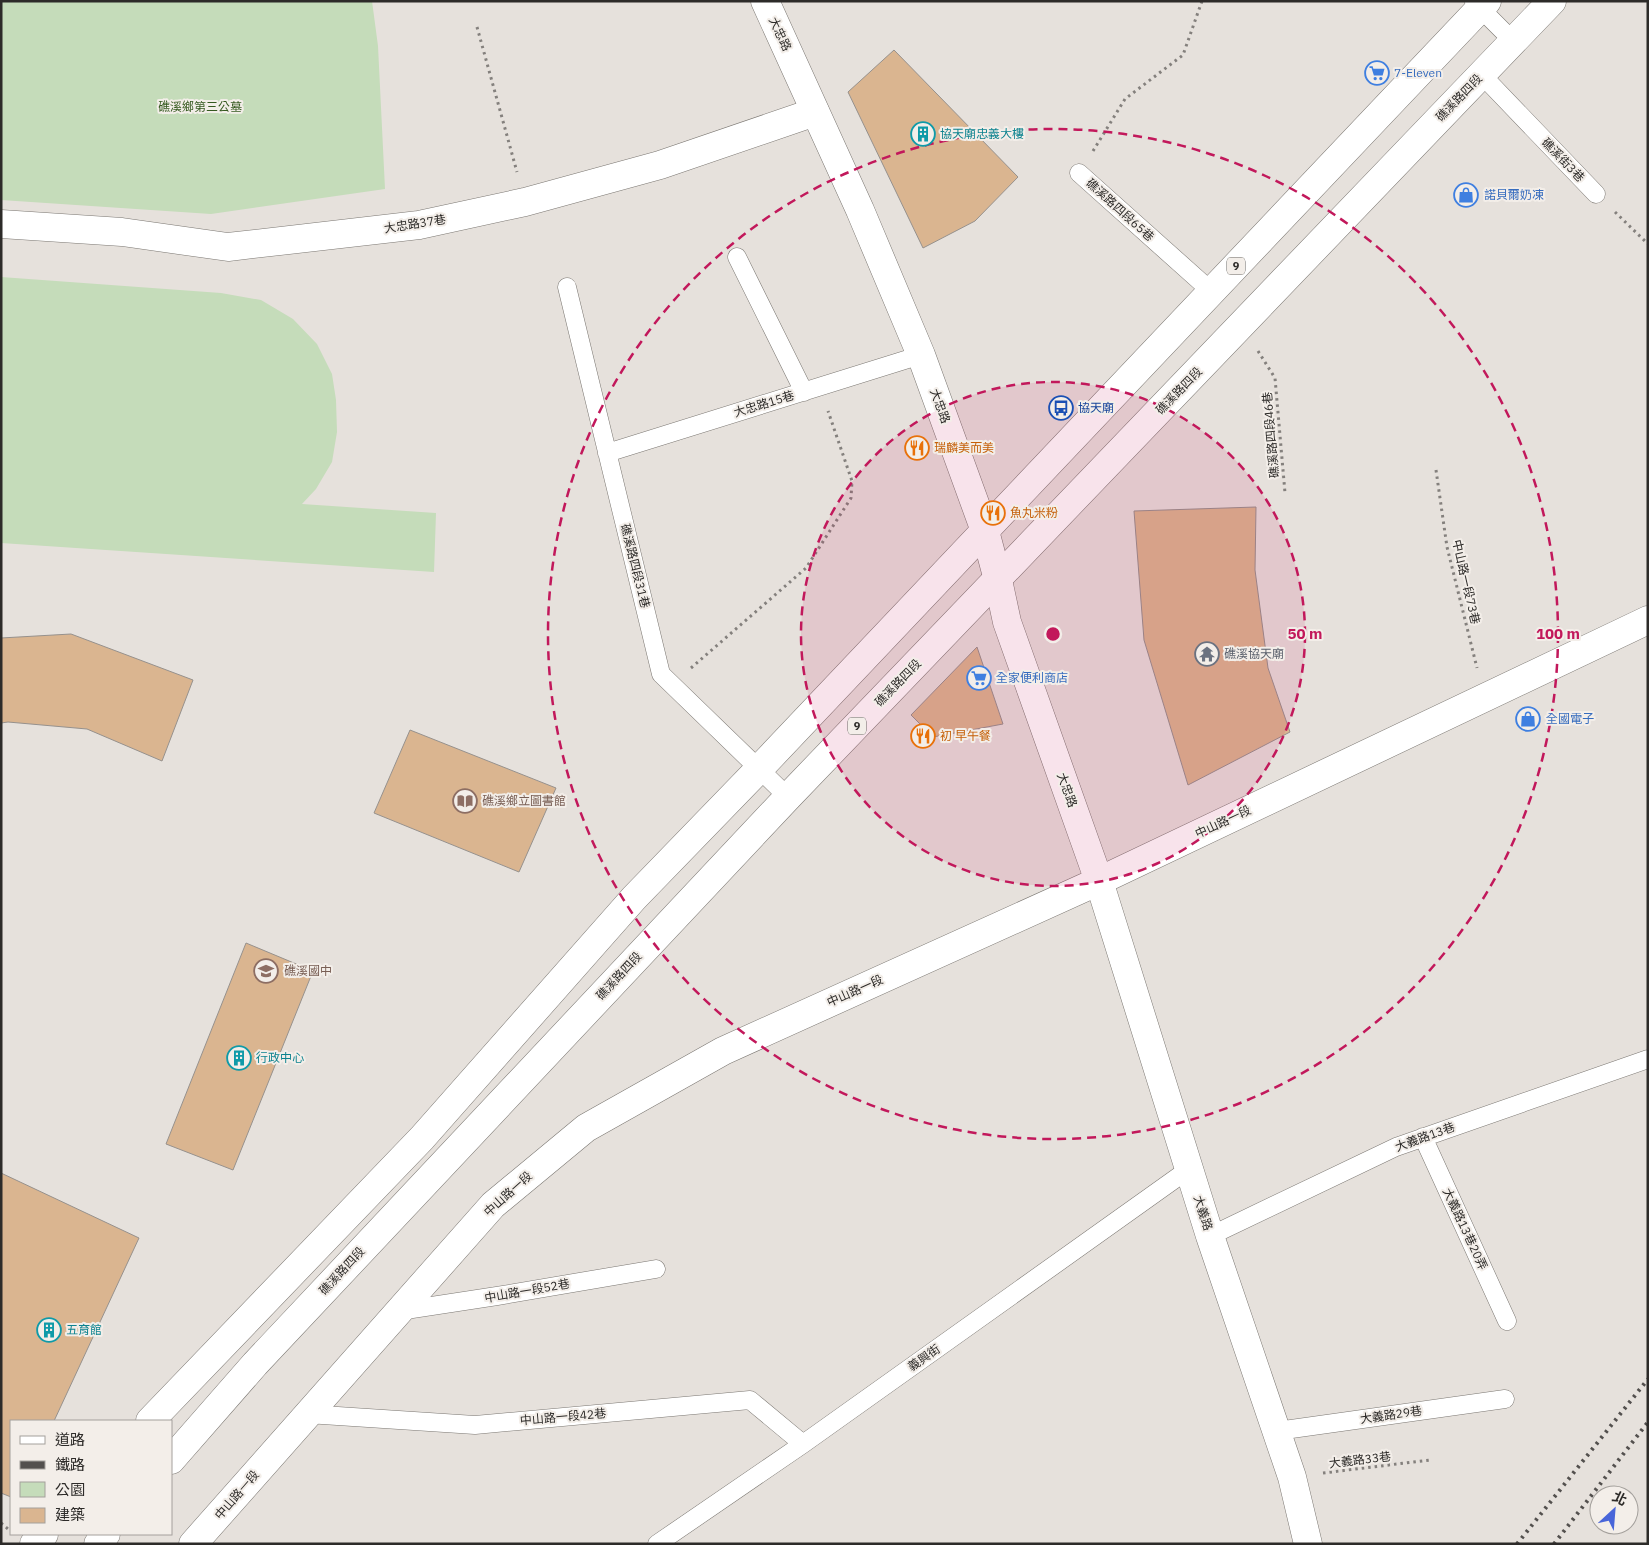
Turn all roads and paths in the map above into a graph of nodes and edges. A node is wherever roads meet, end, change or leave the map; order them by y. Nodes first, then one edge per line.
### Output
1 (765, 1) edge
2 (1202, 1) edge
3 (1552, 1) edge
4 (1480, 3) edge
5 (477, 27) dead end
6 (1513, 41) junction
7 (1481, 74) junction
8 (815, 112) junction
9 (1079, 173) joint
10 (1596, 194) joint
11 (525, 202) junction
12 (1, 224) edge
13 (1648, 244) edge
14 (737, 257) dead end
15 (566, 287) dead end
16 (1212, 292) junction
17 (1242, 325) junction
18 (921, 355) junction
19 (812, 389) junction
20 (607, 453) junction
21 (1436, 470) dead end
22 (1285, 493) dead end
23 (985, 531) junction
24 (998, 580) junction
25 (1648, 620) edge
26 (672, 684) junction
27 (1484, 698) junction
28 (759, 769) junction
29 (788, 797) junction
30 (1099, 881) junction
31 (1648, 1059) edge
32 (1423, 1137) junction
33 (1189, 1169) junction
34 (1210, 1236) junction
35 (656, 1269) dead end
36 (399, 1311) junction
37 (1507, 1320) dead end
38 (1505, 1399) dead end
39 (307, 1414) junction
40 (151, 1420) edge
41 (1277, 1431) junction
42 (803, 1444) junction
43 (172, 1459) edge
44 (1430, 1460) dead end
45 (1292, 1477) junction
46 (43, 1535) edge
47 (34, 1544) edge
48 (194, 1544) edge
49 (657, 1544) edge
50 (1308, 1544) edge

1 - 8 street, 大忠路
2 - 9 path, 礁溪路四段65巷
3 - 6 street, 礁溪路四段 / 9
4 - 6 lane
4 - 16 street, 9
5 - 11 path
6 - 7 street, 礁溪路四段 / 9
7 - 10 lane, 礁溪街3巷
7 - 17 street, 礁溪路四段 / 9
8 - 11 street, 大忠路37巷
8 - 18 street, 大忠路
9 - 16 lane, 礁溪路四段65巷
10 - 13 path
11 - 12 street, 大忠路37巷
14 - 19 lane
15 - 20 lane, 礁溪路四段31巷
16 - 23 street, 9
17 - 22 path, 礁溪路四段46巷
17 - 24 street, 礁溪路四段 / 9
18 - 19 lane, 大忠路15巷
18 - 23 street, 大忠路
19 - 20 lane, 大忠路15巷
19 - 26 path
20 - 26 lane, 礁溪路四段31巷
21 - 27 path, 中山路一段73巷
23 - 24 street, 大忠路
23 - 28 street, 9
24 - 29 street, 礁溪路四段 / 9
24 - 30 street, 大忠路
25 - 27 street, 中山路一段
26 - 28 lane, 礁溪路四段31巷
27 - 30 street, 中山路一段
28 - 29 lane, 礁溪路四段31巷
28 - 40 street, 9
29 - 43 street, 礁溪路四段 / 9
30 - 33 street, 大義路
30 - 36 street, 中山路一段
31 - 32 lane, 大義路13巷
32 - 34 lane, 大義路13巷
32 - 37 lane, 大義路13巷20弄
33 - 34 street, 大義路
33 - 42 lane, 義興街
34 - 41 street, 大義路
35 - 36 lane, 中山路一段52巷
36 - 39 street, 中山路一段
38 - 41 lane, 大義路29巷
39 - 42 lane, 中山路一段42巷
39 - 48 street, 中山路一段
41 - 45 street, 大義路
42 - 49 lane, 義興街
44 - 45 path, 大義路33巷
45 - 50 street, 大義路
46 - 47 street

